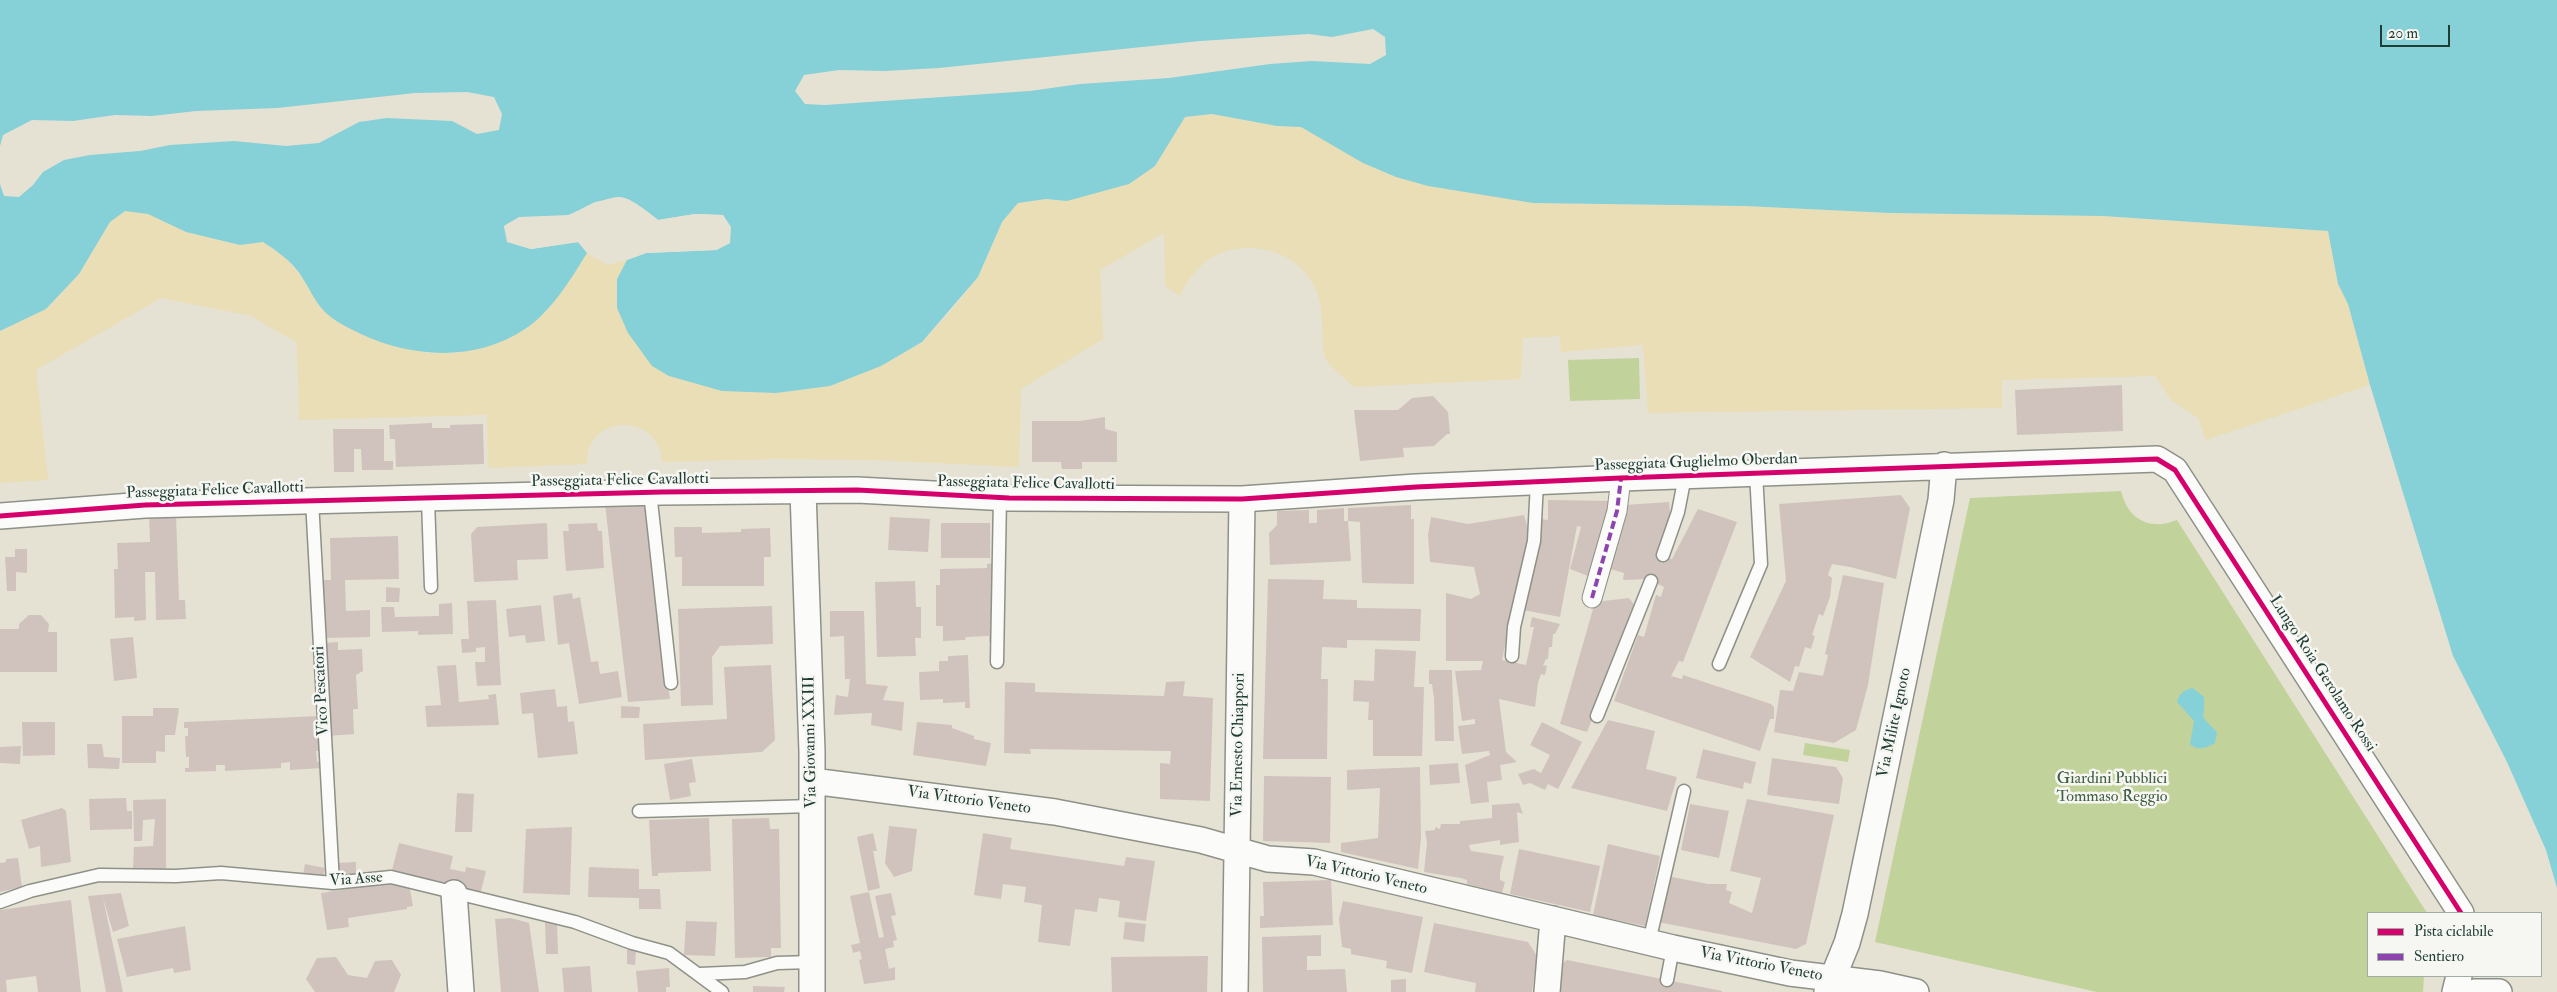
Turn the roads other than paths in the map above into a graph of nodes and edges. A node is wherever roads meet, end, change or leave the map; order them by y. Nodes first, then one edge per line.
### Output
1 (2152, 458) joint
2 (1944, 465) junction
3 (1756, 473) junction
4 (1685, 476) junction
5 (1621, 478) junction
6 (1537, 482) junction
7 (803, 491) junction
8 (650, 492) junction
9 (1000, 497) junction
10 (428, 499) junction
11 (1242, 499) junction
12 (312, 500) junction
13 (0, 516) edge
14 (1663, 555) dead end
15 (1651, 581) dead end
16 (431, 587) dead end
17 (1592, 598) dead end
18 (1512, 656) dead end
19 (997, 662) dead end
20 (1719, 664) dead end
21 (671, 683) dead end
22 (1598, 716) dead end
23 (812, 781) junction
24 (1684, 791) dead end
25 (812, 806) junction
26 (639, 811) dead end
27 (1237, 851) junction
28 (333, 883) junction
29 (454, 893) junction
30 (0, 902) edge
31 (2460, 912) edge
32 (1553, 919) junction
33 (1649, 942) junction
34 (1673, 948) junction
35 (812, 962) junction
36 (700, 974) junction
37 (2459, 977) edge
38 (2502, 977) edge
39 (1666, 980) dead end
40 (1830, 985) edge
41 (461, 992) edge
42 (722, 992) edge
43 (812, 992) edge
44 (1235, 992) edge
45 (1547, 992) edge
46 (1916, 992) edge
47 (2455, 992) edge
48 (2475, 992) edge
49 (2499, 992) edge
50 (2511, 992) edge

1 - 2 street, Passeggiata Guglielmo Oberdan
1 - 31 street, Lungo Roia Gerolamo Rossi
2 - 3 street, Passeggiata Guglielmo Oberdan
2 - 40 street, Via Milite Ignoto
3 - 4 street, Passeggiata Guglielmo Oberdan
3 - 20 lane
4 - 5 street, Passeggiata Guglielmo Oberdan
4 - 14 lane
5 - 6 street, Passeggiata Guglielmo Oberdan
5 - 17 street
6 - 11 street, Passeggiata Guglielmo Oberdan
6 - 18 lane
7 - 8 street, Passeggiata Felice Cavallotti
7 - 9 street, Passeggiata Felice Cavallotti
7 - 23 street, Via Giovanni XXIII
8 - 10 street, Passeggiata Felice Cavallotti
8 - 21 lane
9 - 11 street, Passeggiata Felice Cavallotti
9 - 19 lane
10 - 12 street, Passeggiata Felice Cavallotti
10 - 16 lane
11 - 27 street, Via Ernesto Chiappori
12 - 13 street, Passeggiata Felice Cavallotti
12 - 28 lane, Vico Pescatori
15 - 22 lane
23 - 25 street, Via Giovanni XXIII
23 - 27 street, Via Vittorio Veneto
24 - 33 lane
25 - 26 lane
25 - 35 street, Via Giovanni XXIII
27 - 32 street, Via Vittorio Veneto
27 - 44 street, Via Ernesto Chiappori
28 - 29 lane, Via Asse
28 - 30 lane, Via Asse
29 - 36 lane, Via Asse
29 - 41 street
32 - 33 street, Via Vittorio Veneto
32 - 45 street
33 - 34 street, Via Vittorio Veneto
34 - 39 lane
34 - 40 street, Via Vittorio Veneto
35 - 36 lane
35 - 43 street, Via Giovanni XXIII
36 - 42 lane, Via Asse
37 - 47 street
38 - 50 street
40 - 46 street, Via Vittorio Veneto
48 - 49 street

